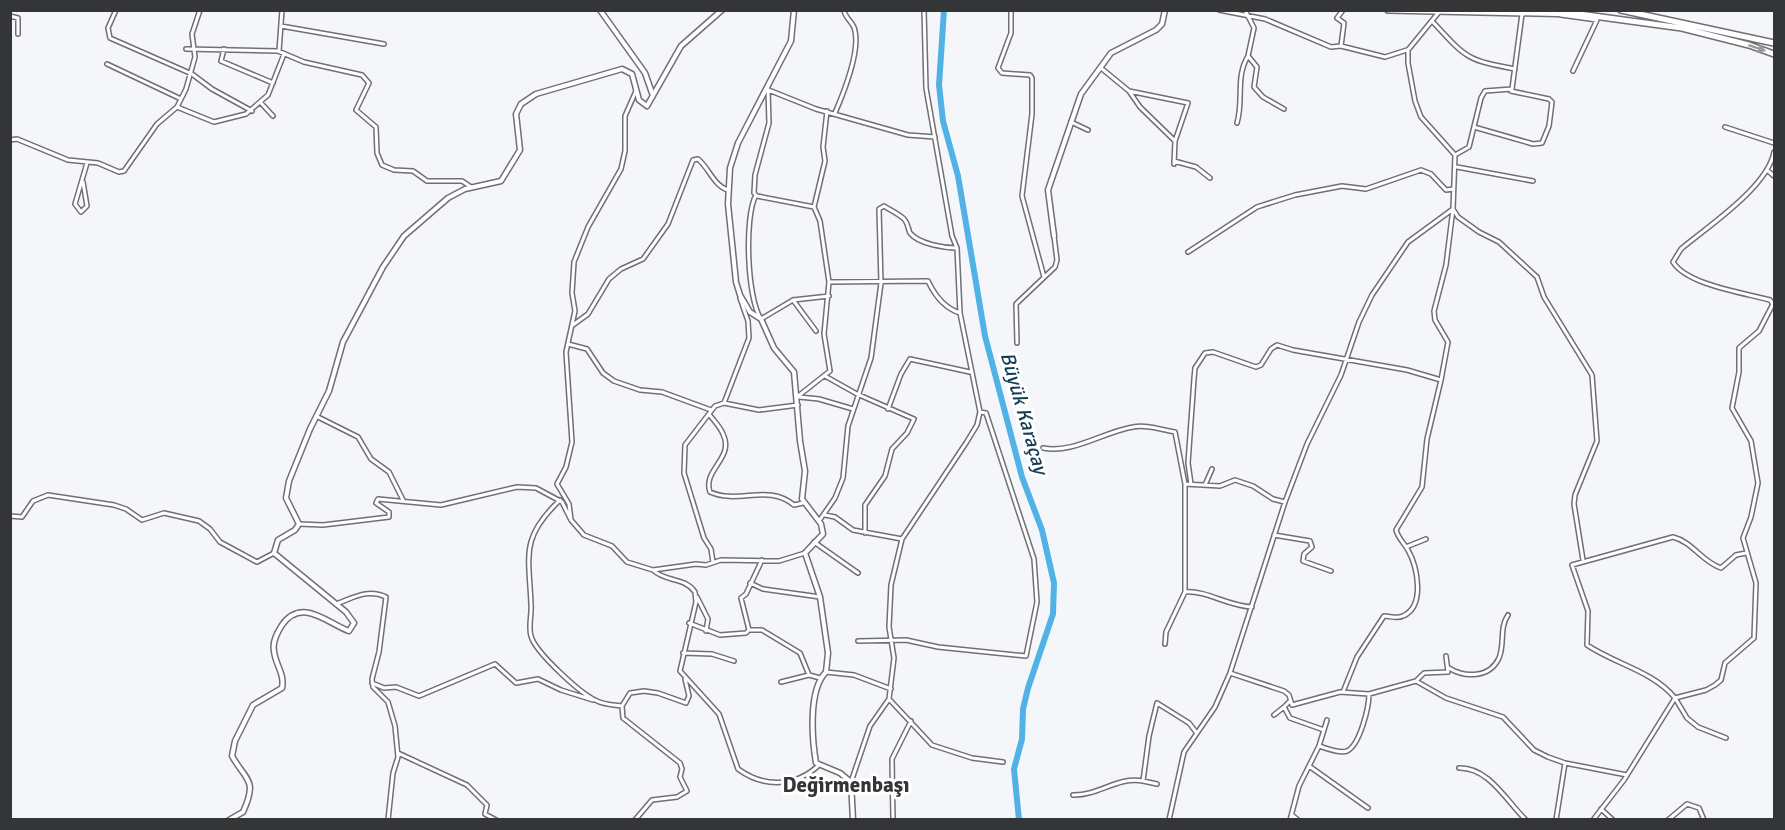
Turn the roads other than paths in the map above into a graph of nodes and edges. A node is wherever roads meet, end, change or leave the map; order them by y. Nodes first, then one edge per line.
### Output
1 (116, 10) edge
2 (200, 10) edge
3 (282, 10) edge
4 (600, 10) edge
5 (722, 10) edge
6 (794, 10) edge
7 (844, 10) edge
8 (924, 10) edge
9 (1011, 10) edge
10 (1165, 10) edge
11 (1219, 10) edge
12 (1245, 10) edge
13 (1343, 10) edge
14 (1388, 10) edge
15 (1621, 10) edge
16 (1439, 12) edge
17 (1522, 12) junction
18 (1560, 13) junction
19 (10, 16) edge
20 (1251, 18) junction
21 (1432, 21) junction
22 (281, 26) junction
23 (18, 34) dead end
24 (1774, 43) edge
25 (384, 44) dead end
26 (1341, 46) junction
27 (194, 47) junction
28 (186, 49) dead end
29 (224, 49) junction
30 (1408, 50) junction
31 (279, 51) junction
32 (284, 54) junction
33 (1774, 54) edge
34 (1248, 56) junction
35 (107, 64) dead end
36 (1101, 68) junction
37 (1515, 69) junction
38 (1573, 70) dead end
39 (192, 74) junction
40 (273, 83) junction
41 (767, 89) junction
42 (637, 90) junction
43 (1129, 91) junction
44 (1510, 91) junction
45 (652, 93) junction
46 (181, 99) junction
47 (261, 103) junction
48 (177, 107) junction
49 (1284, 108) dead end
50 (252, 111) junction
51 (827, 111) junction
52 (835, 113) junction
53 (273, 116) dead end
54 (1071, 122) junction
55 (1238, 123) dead end
56 (1474, 127) junction
57 (1725, 127) dead end
58 (1088, 130) dead end
59 (935, 137) junction
60 (10, 140) edge
61 (1175, 141) junction
62 (1774, 143) edge
63 (1774, 152) edge
64 (1455, 155) junction
65 (87, 163) junction
66 (1457, 167) junction
67 (1768, 171) junction
68 (1774, 176) edge
69 (1210, 178) dead end
70 (1533, 181) dead end
71 (83, 182) junction
72 (471, 187) junction
73 (1453, 189) junction
74 (728, 190) junction
75 (756, 195) junction
76 (814, 207) junction
77 (1453, 209) junction
78 (1054, 236) joint
79 (957, 248) junction
80 (1188, 252) dead end
81 (1044, 277) junction
82 (829, 282) junction
83 (881, 283) junction
84 (740, 295) junction
85 (829, 296) junction
86 (793, 300) junction
87 (960, 313) junction
88 (761, 319) junction
89 (571, 326) junction
90 (816, 331) dead end
91 (1017, 343) dead end
92 (568, 344) junction
93 (1347, 360) junction
94 (970, 372) junction
95 (825, 376) junction
96 (1441, 380) junction
97 (857, 394) junction
98 (797, 397) junction
99 (724, 404) junction
100 (798, 405) junction
101 (854, 409) junction
102 (888, 409) junction
103 (710, 412) junction
104 (980, 412) junction
105 (318, 417) junction
106 (1043, 448) dead end
107 (1212, 469) dead end
108 (1185, 484) junction
109 (1191, 484) junction
110 (1205, 485) junction
111 (404, 500) junction
112 (560, 500) junction
113 (1285, 502) junction
114 (804, 503) junction
115 (825, 515) junction
116 (10, 516) edge
117 (571, 520) junction
118 (819, 521) junction
119 (299, 524) junction
120 (865, 533) junction
121 (1274, 535) junction
122 (902, 539) junction
123 (1426, 539) dead end
124 (814, 542) junction
125 (1406, 547) junction
126 (274, 553) junction
127 (805, 553) junction
128 (1746, 553) junction
129 (762, 560) junction
130 (1583, 560) junction
131 (713, 562) junction
132 (653, 570) junction
133 (1331, 572) dead end
134 (858, 573) dead end
135 (750, 583) junction
136 (1185, 592) junction
137 (696, 596) junction
138 (820, 597) junction
139 (336, 604) junction
140 (1252, 607) junction
141 (1508, 615) dead end
142 (689, 622) junction
143 (749, 630) junction
144 (706, 631) junction
145 (858, 641) dead end
146 (891, 642) junction
147 (1165, 644) dead end
148 (683, 653) junction
149 (1446, 656) dead end
150 (734, 662) dead end
151 (1449, 668) junction
152 (826, 672) junction
153 (1230, 673) junction
154 (809, 675) junction
155 (820, 678) junction
156 (686, 679) junction
157 (1416, 681) junction
158 (782, 682) dead end
159 (372, 683) junction
160 (891, 689) junction
161 (1342, 692) junction
162 (1369, 694) junction
163 (1675, 698) junction
164 (889, 699) junction
165 (595, 700) junction
166 (1290, 701) junction
167 (622, 706) junction
168 (1284, 707) junction
169 (1274, 715) dead end
170 (1327, 720) dead end
171 (911, 721) junction
172 (1324, 730) junction
173 (1196, 732) junction
174 (1726, 738) dead end
175 (1319, 746) junction
176 (398, 753) junction
177 (1003, 762) dead end
178 (1565, 763) junction
179 (819, 765) junction
180 (1309, 766) junction
181 (1459, 768) dead end
182 (1627, 775) junction
183 (1143, 781) junction
184 (851, 782) junction
185 (1157, 784) dead end
186 (1073, 795) dead end
187 (1368, 808) dead end
188 (1601, 809) junction
189 (1292, 815) junction
190 (229, 819) edge
191 (388, 819) edge
192 (496, 819) edge
193 (635, 819) edge
194 (853, 819) edge
195 (893, 819) edge
196 (1169, 819) edge
197 (1290, 819) edge
198 (1298, 819) edge
199 (1526, 819) edge
200 (1556, 819) edge
201 (1593, 819) edge
202 (1612, 819) edge
203 (1668, 819) edge
204 (1704, 819) edge

1 - 39 street
2 - 27 street
3 - 22 street
4 - 45 street
5 - 45 street
6 - 41 street
7 - 52 street
8 - 59 street
9 - 81 street
10 - 36 street
11 - 20 street
12 - 20 street
13 - 26 street
14 - 16 highway
15 - 24 highway
16 - 17 highway
16 - 21 street
17 - 18 highway
17 - 37 street
18 -> 33 highway
18 - 38 street
19 - 23 street
20 - 26 street
20 - 34 street
21 - 30 street
21 - 37 street
22 - 25 street
22 - 31 street
26 - 30 street
27 - 28 street
27 - 29 street
27 - 39 street
29 - 31 street
29 - 40 street
30 - 64 street
31 - 32 street
32 - 40 street
32 - 72 street
34 - 49 street
34 - 55 street
35 - 46 street
36 - 43 street
36 - 54 street
37 - 44 street
39 - 46 street
39 - 50 street
40 - 47 street
41 - 51 street
41 - 74 street
41 - 75 street
42 - 45 street
42 - 72 street
42 - 89 street
43 - 61 street
43 - 61 street
44 - 56 street
44 - 56 street
46 - 48 street
47 - 50 street
47 - 53 street
48 - 50 street
48 - 65 street
51 - 52 street
51 - 76 street
52 - 59 street
54 - 58 street
54 - 78 street
56 - 64 street
57 - 62 street
59 - 79 street
60 - 65 street
61 - 69 street
63 - 67 street
64 - 66 street
65 - 71 street
66 - 70 street
66 - 73 street
67 - 68 street
67 - 128 street
71 - 71 street
72 - 105 street
73 - 77 street
73 - 80 street
74 - 84 street
74 - 89 street
75 - 76 street
75 - 88 street
76 - 82 street
77 - 93 street
77 - 96 street
77 - 130 street
78 - 81 street
79 - 83 street
79 - 87 street
81 - 91 street
82 - 83 street
82 - 85 street
83 - 87 street
83 - 97 street
84 - 88 street
84 - 99 street
85 - 86 street
85 - 95 street
86 - 88 street
86 - 90 street
87 - 94 street
88 - 98 street
89 - 92 street
92 - 103 street
92 - 117 street
93 - 96 street
93 - 109 street
93 - 113 street
94 - 102 street
94 - 104 street
95 - 97 street
95 - 98 street
96 - 125 street
97 - 101 street
97 - 102 street
98 - 100 street
98 - 101 street
99 - 100 street
99 - 103 street
100 - 114 street
101 - 115 street
102 - 120 street
103 - 114 street
103 - 131 street
104 - 122 street
104 - 146 street
105 - 111 street
105 - 119 street
106 - 108 street
107 - 110 street
108 - 109 street
108 - 136 street
109 - 110 street
110 - 113 street
111 - 112 street
111 - 119 street
112 - 117 street
112 - 165 street
113 - 121 street
114 - 118 street
115 - 118 street
115 - 120 street
116 - 126 street
117 - 132 street
118 - 124 street
119 - 126 street
120 - 122 street
121 - 133 street
121 - 140 street
122 - 146 street
123 - 125 street
124 - 127 street
124 - 134 street
125 - 161 street
126 - 139 street
127 - 129 street
127 - 138 street
128 - 130 street
128 - 163 street
129 - 131 street
129 - 135 street
130 - 163 street
131 - 132 street
132 - 137 street
135 - 138 street
135 - 143 street
136 - 140 street
136 - 147 street
137 - 142 street
137 - 144 street
138 - 152 street
139 - 159 street
139 - 190 street
140 - 153 street
141 - 151 street
142 - 144 street
142 - 148 street
143 - 144 street
143 - 154 street
145 - 146 street
146 - 160 street
148 - 150 street
148 - 156 street
149 - 151 street
151 - 157 street
152 - 155 street
152 - 160 street
153 - 166 street
153 - 173 street
154 - 155 street
154 - 158 street
155 - 179 street
156 - 167 street
156 - 179 street
157 - 162 street
157 - 178 street
159 - 165 street
159 - 176 street
160 - 164 street
161 - 162 street
161 - 166 street
162 - 175 street
163 - 174 street
163 - 182 street
164 - 171 street
164 - 184 street
165 - 167 street
166 - 168 street
167 - 193 street
168 - 169 street
168 - 172 street
170 - 172 street
171 - 177 street
171 - 195 street
172 - 175 street
173 - 183 street
173 - 196 street
175 - 180 street
176 - 191 street
176 - 192 street
178 - 182 street
178 - 200 street
179 - 184 street
180 - 187 street
180 - 189 street
181 - 199 street
182 - 188 street
183 - 185 street
183 - 186 street
184 - 194 street
188 - 201 street
188 - 202 street
189 - 197 street
189 - 198 street
203 - 204 street

